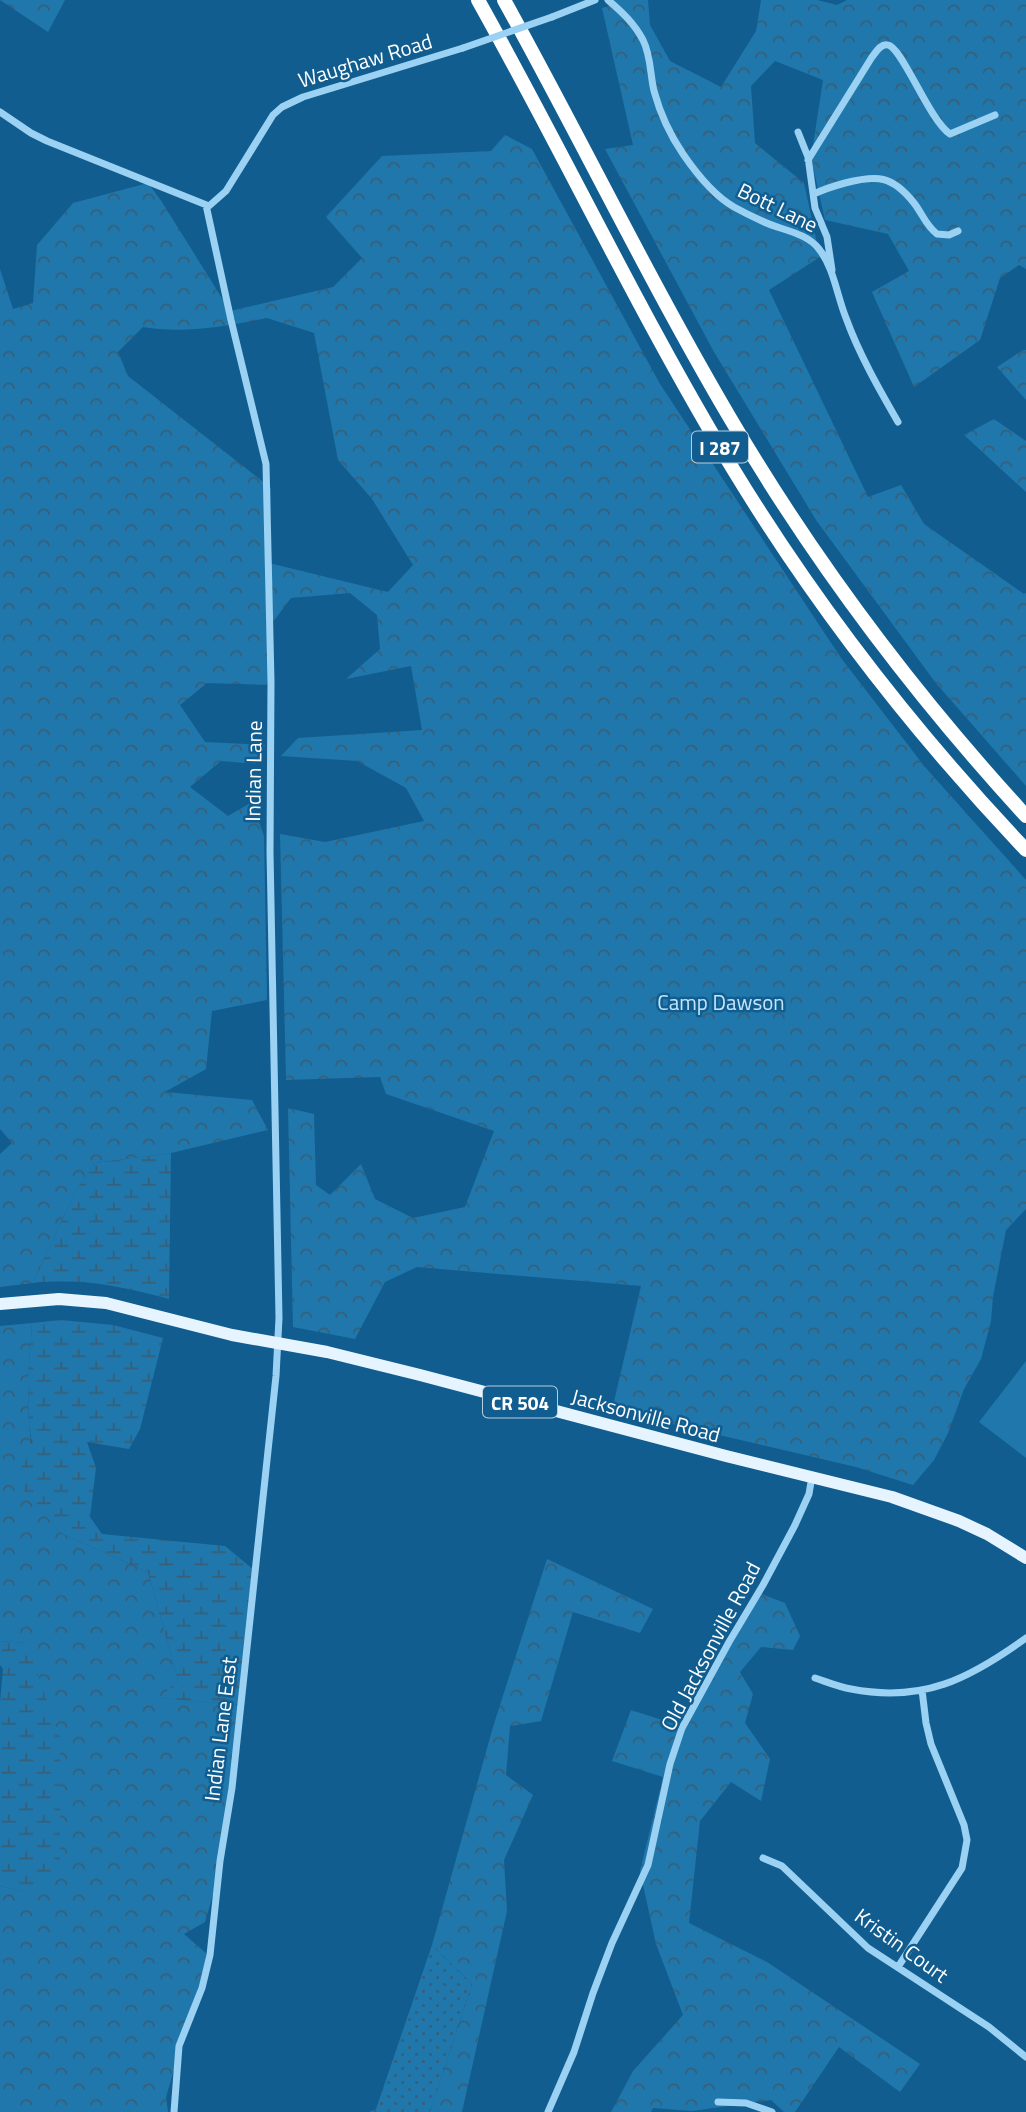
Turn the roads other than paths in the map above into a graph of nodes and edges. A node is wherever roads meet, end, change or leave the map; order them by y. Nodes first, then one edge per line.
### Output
1 (478, 0) edge
2 (504, 0) edge
3 (595, 0) edge
4 (608, 0) edge
5 (0, 112) edge
6 (995, 115) dead end
7 (798, 132) dead end
8 (808, 160) junction
9 (814, 194) junction
10 (206, 205) junction
11 (958, 231) dead end
12 (834, 283) junction
13 (898, 422) dead end
14 (1026, 816) edge
15 (1026, 850) edge
16 (0, 1304) edge
17 (278, 1344) junction
18 (812, 1476) junction
19 (1026, 1558) edge
20 (1026, 1638) edge
21 (815, 1678) dead end
22 (922, 1690) junction
23 (763, 1858) dead end
24 (898, 1967) junction
25 (1026, 2057) edge
26 (719, 2102) dead end
27 (174, 2112) edge
28 (548, 2112) edge
29 (772, 2112) edge

1 - 15 highway, I 287
2 - 14 highway, I 287
3 - 10 street, Waughaw Road, bridge
4 - 12 street, Bott Lane
5 - 10 street
6 - 8 street
7 - 8 street
8 - 9 street
9 - 11 street
9 - 12 street
10 - 17 street, Indian Lane
12 - 13 street, Bott Lane
16 - 17 main road, Jacksonville Road / CR 504
17 - 18 main road, Jacksonville Road / CR 504
17 - 27 street, Indian Lane East
18 - 19 main road, Jacksonville Road / CR 504
18 - 28 street, Old Jacksonville Road
20 - 22 street
21 - 22 street
22 - 24 street
23 - 24 street, Kristin Court
24 - 25 street, Kristin Court
26 - 29 street

